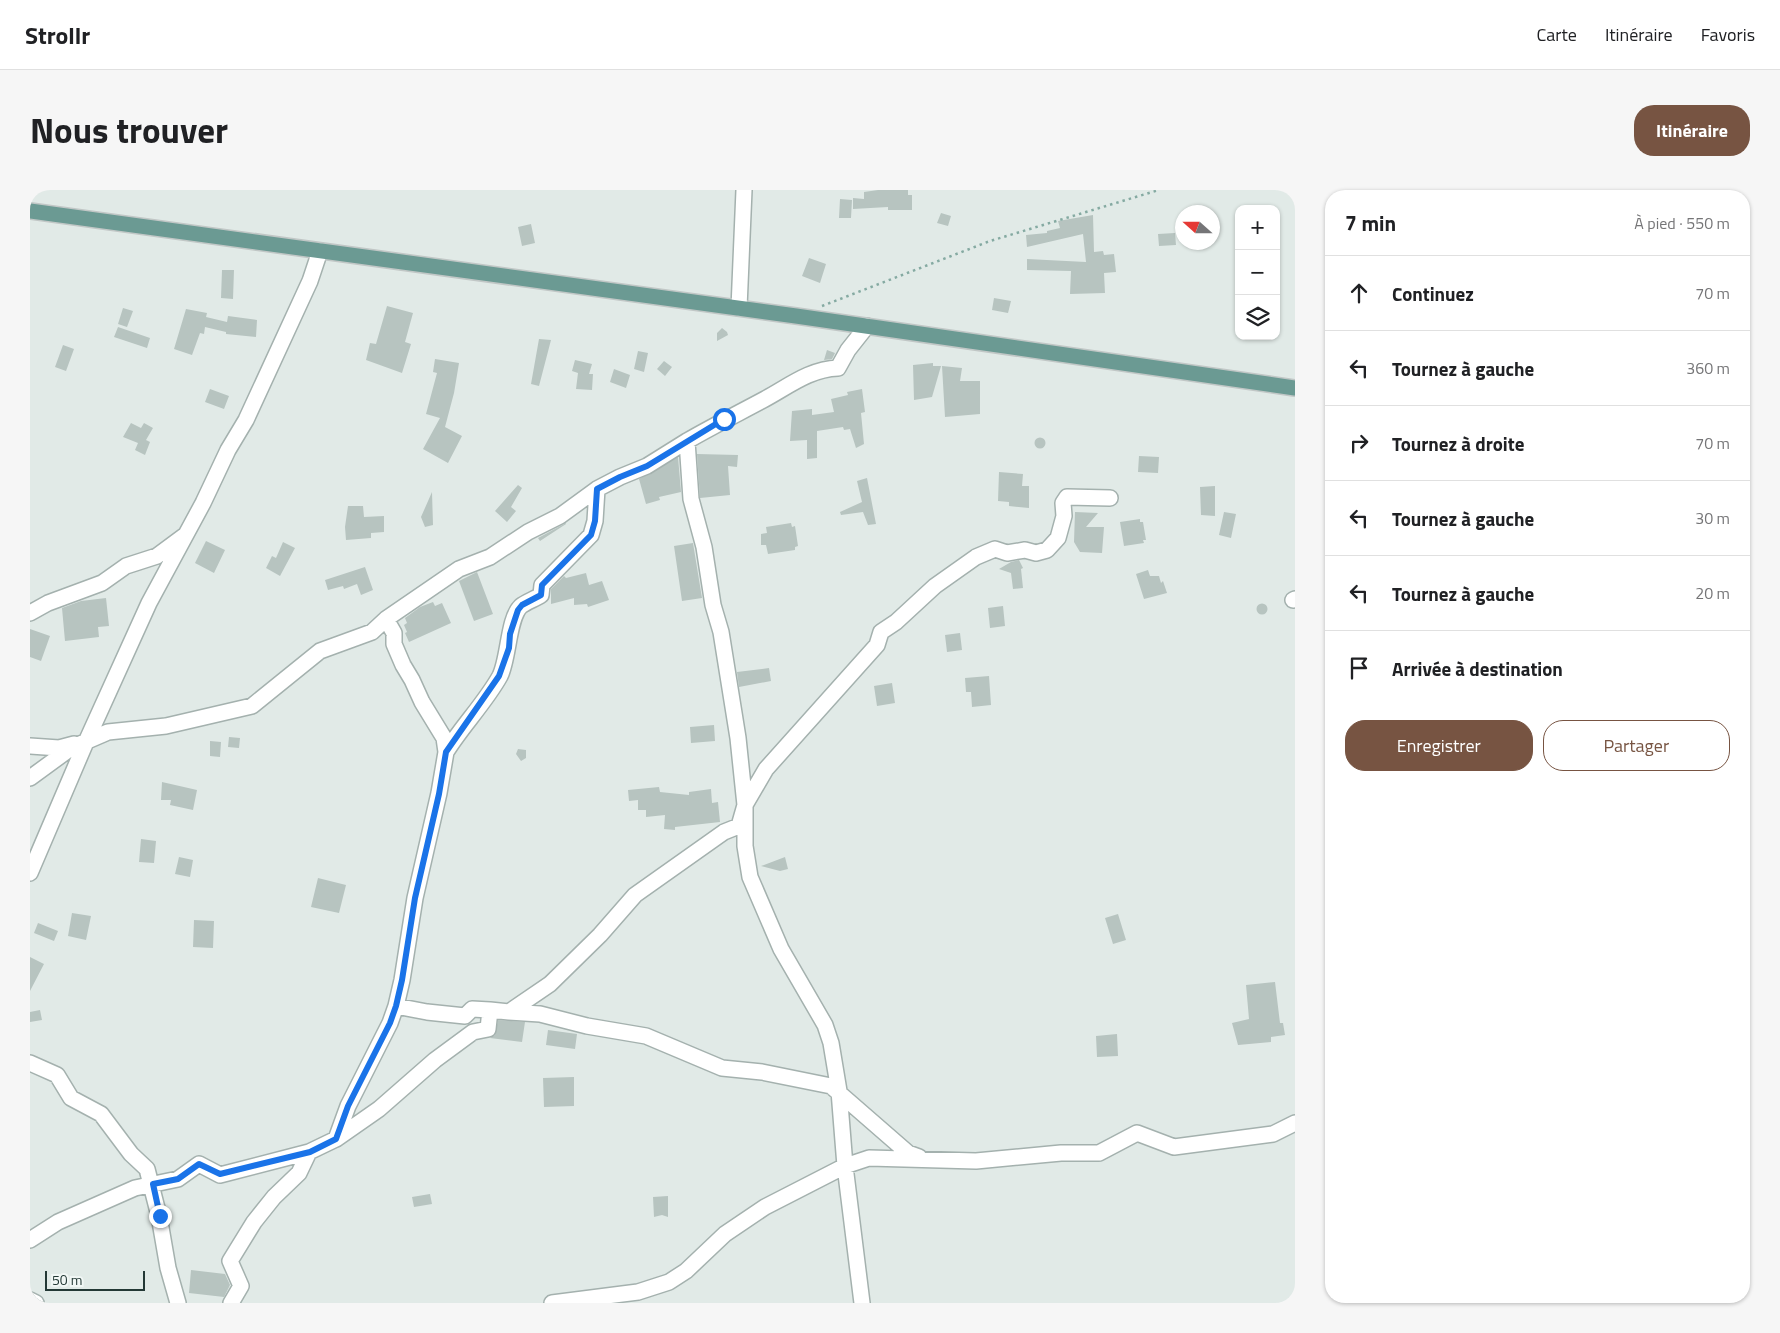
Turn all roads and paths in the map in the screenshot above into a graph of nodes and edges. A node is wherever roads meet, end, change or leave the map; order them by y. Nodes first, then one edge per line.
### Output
1 (744, 190) edge
2 (1159, 190) edge
3 (30, 211) edge
4 (320, 251) junction
5 (739, 308) junction
6 (796, 316) junction
7 (866, 326) junction
8 (1295, 388) edge
9 (687, 441) junction
10 (597, 489) junction
11 (1110, 498) dead end
12 (187, 533) junction
13 (30, 613) edge
14 (386, 619) junction
15 (86, 742) junction
16 (30, 746) edge
17 (446, 752) junction
18 (30, 778) edge
19 (745, 805) junction
20 (30, 873) edge
21 (396, 1006) junction
22 (490, 1010) junction
23 (509, 1012) junction
24 (30, 1063) edge
25 (839, 1091) junction
26 (1295, 1123) edge
27 (336, 1139) junction
28 (310, 1152) junction
29 (924, 1158) junction
30 (845, 1166) junction
31 (153, 1184) junction
32 (30, 1240) edge
33 (30, 1300) edge
34 (36, 1303) edge
35 (178, 1303) edge
36 (231, 1303) edge
37 (552, 1303) edge
38 (862, 1303) edge

1 - 5 street
2 - 6 path
3 - 4 main road
4 - 5 main road
4 - 12 street
5 - 6 main road
6 - 7 main road
7 - 8 main road
7 - 9 street
9 - 10 street
9 - 19 street
10 - 14 street
10 - 17 street
11 - 19 street
12 - 13 street
12 - 15 street
14 - 15 street
14 - 17 street
15 - 16 street
15 - 18 street
15 - 20 street
17 - 21 street
19 - 23 street
19 - 25 street
21 - 22 street
21 - 27 street
22 - 23 street
22 - 27 street
23 - 25 street
24 - 31 street
25 - 29 street
25 - 30 street
26 - 29 street
27 - 28 street
28 - 31 street
28 - 36 street
29 - 30 street
30 - 37 street
30 - 38 street
31 - 32 street
31 - 35 street
33 - 34 street

